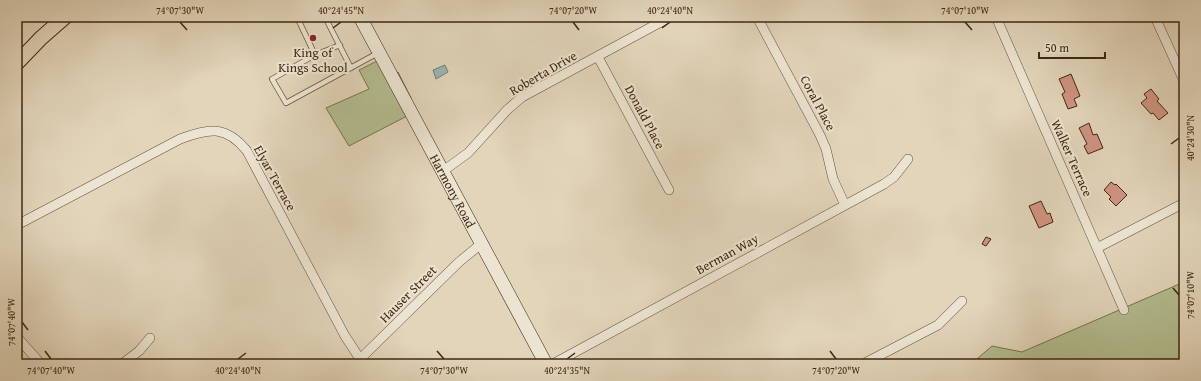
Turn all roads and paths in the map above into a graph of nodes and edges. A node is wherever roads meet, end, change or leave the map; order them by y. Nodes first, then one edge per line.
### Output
1 (65, 17) edge
2 (297, 17) edge
3 (325, 17) edge
4 (360, 17) edge
5 (670, 17) edge
6 (757, 17) edge
7 (996, 17) edge
8 (1155, 17) edge
9 (340, 45) junction
10 (380, 52) junction
11 (315, 55) junction
12 (598, 57) junction
13 (17, 63) edge
14 (352, 68) junction
15 (1184, 81) edge
16 (908, 159) dead end
17 (443, 171) junction
18 (669, 190) dead end
19 (1184, 203) edge
20 (845, 205) junction
21 (17, 224) edge
22 (481, 244) junction
23 (1097, 248) junction
24 (962, 301) dead end
25 (1124, 310) dead end
26 (17, 337) edge
27 (150, 338) dead end
28 (357, 362) edge
29 (41, 364) edge
30 (122, 364) edge
31 (546, 364) edge
32 (553, 364) edge
33 (863, 364) edge

1 - 13 main road
2 - 11 lane
3 - 9 lane
4 - 10 street, Harmony Road
5 - 12 street, Roberta Drive
6 - 20 street, Coral Place
7 - 23 street, Walker Terrace
8 - 15 street
9 - 11 lane
9 - 14 lane
10 - 14 lane
10 - 17 street, Harmony Road
11 - 14 lane
12 - 17 street, Roberta Drive
12 - 18 street, Donald Place
16 - 20 street, Berman Way
17 - 22 street, Harmony Road
19 - 23 street
20 - 32 street, Berman Way
21 - 28 street, Elyar Terrace
22 - 28 street, Hauser Street
22 - 31 street, Harmony Road
23 - 25 street, Walker Terrace
24 - 33 street
26 - 29 street
27 - 30 street

